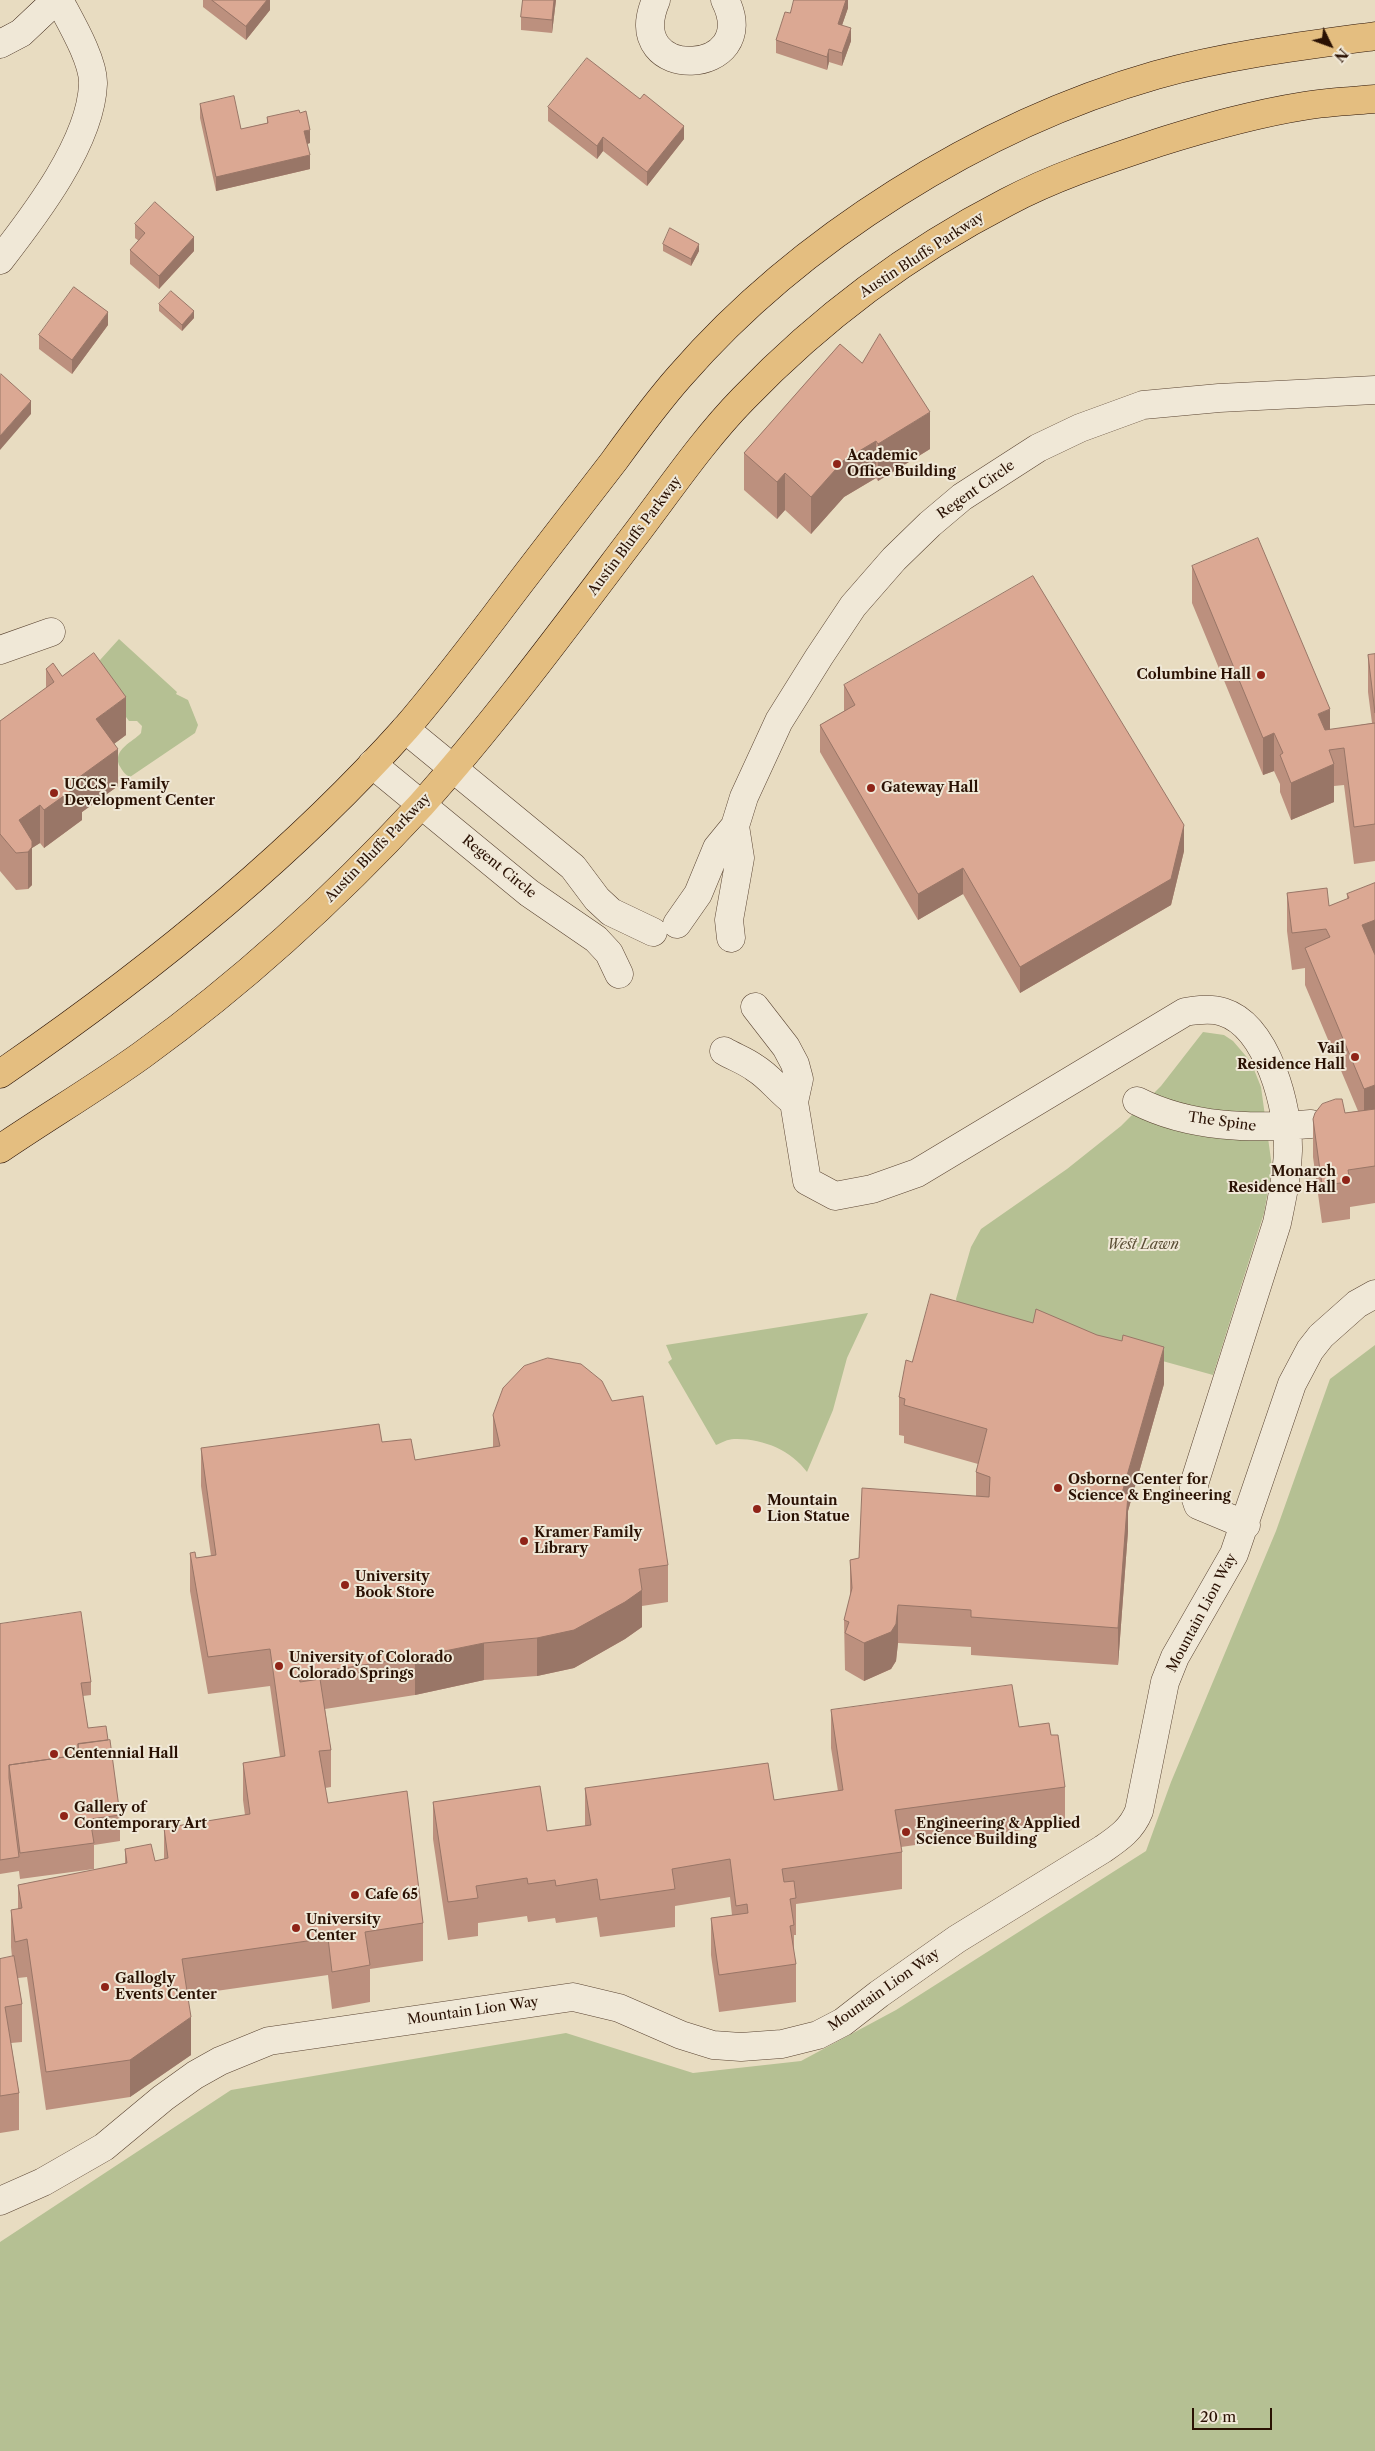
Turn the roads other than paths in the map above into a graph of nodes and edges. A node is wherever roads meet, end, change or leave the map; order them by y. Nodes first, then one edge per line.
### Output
1 (58, 0) edge
2 (656, 0) edge
3 (725, 0) edge
4 (1375, 36) edge
5 (0, 44) edge
6 (1375, 100) edge
7 (0, 260) edge
8 (1375, 390) edge
9 (51, 632) dead end
10 (0, 650) edge
11 (405, 729) junction
12 (372, 764) junction
13 (452, 769) junction
14 (420, 806) junction
15 (736, 826) junction
16 (731, 938) dead end
17 (619, 974) dead end
18 (755, 1007) dead end
19 (724, 1051) dead end
20 (0, 1074) edge
21 (1136, 1101) dead end
22 (794, 1102) junction
23 (1298, 1125) junction
24 (0, 1149) edge
25 (1375, 1294) edge
26 (1246, 1526) junction
27 (0, 2200) edge

1 - 5 street
1 - 7 street
2 - 3 street
4 - 11 main road
6 - 13 main road, Austin Bluffs Parkway
8 - 15 street, Regent Circle
9 - 10 street
11 - 12 main road
11 - 13 street, Regent Circle
12 - 14 street, Regent Circle
12 - 20 main road
13 - 14 main road, Austin Bluffs Parkway
13 - 15 street, Regent Circle
14 - 17 street, Regent Circle
14 - 24 main road, Austin Bluffs Parkway
15 - 16 street, Regent Circle
18 - 22 street
19 - 22 street
21 - 23 street, The Spine
22 - 23 street
23 - 26 street
25 - 26 street, Mountain Lion Way
26 - 27 street, Mountain Lion Way

